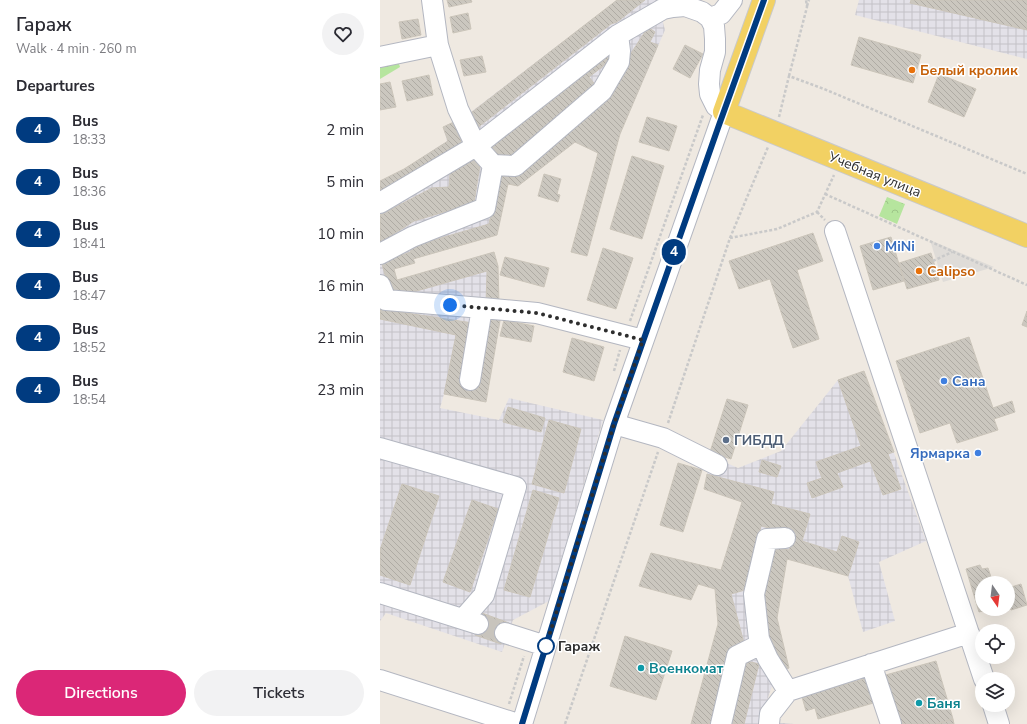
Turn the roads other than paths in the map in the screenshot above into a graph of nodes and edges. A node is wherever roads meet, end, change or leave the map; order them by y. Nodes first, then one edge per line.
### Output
1 (432, 0) edge
2 (732, 0) edge
3 (764, 0) edge
4 (710, 18) junction
5 (618, 35) junction
6 (438, 45) junction
7 (380, 57) edge
8 (724, 112) junction
9 (476, 146) junction
10 (493, 165) junction
11 (380, 203) edge
12 (835, 230) dead end
13 (1027, 236) edge
14 (380, 254) edge
15 (380, 285) edge
16 (482, 308) junction
17 (643, 340) junction
18 (470, 380) dead end
19 (614, 424) junction
20 (380, 448) edge
21 (717, 465) dead end
22 (785, 538) dead end
23 (380, 593) edge
24 (505, 633) tunnel mouth
25 (969, 633) junction
26 (761, 644) junction
27 (546, 646) junction
28 (871, 664) junction
29 (982, 672) edge
30 (380, 680) edge
31 (788, 691) junction
32 (995, 712) edge
33 (518, 724) edge
34 (522, 724) edge
35 (721, 724) edge
36 (769, 724) edge
37 (891, 724) edge
38 (999, 724) edge

1 - 6 street
2 - 4 street
3 - 8 main road
4 - 5 street
4 - 8 street
5 - 9 street
5 - 10 street
6 - 7 street
6 - 9 street
8 - 13 main road, Учебная улица
8 - 17 street
9 - 10 street
9 - 11 street
10 - 14 street
12 - 25 street
15 - 16 street
16 - 17 street
16 - 18 street
17 - 19 street
19 - 21 street
19 - 27 street
20 - 23 street
22 - 26 street
24 - 27 street
25 - 28 street
25 - 29 street
26 - 31 street
26 - 35 street
27 - 34 street
28 - 31 street
28 - 37 street
30 - 33 street
31 - 36 street
32 - 38 street

